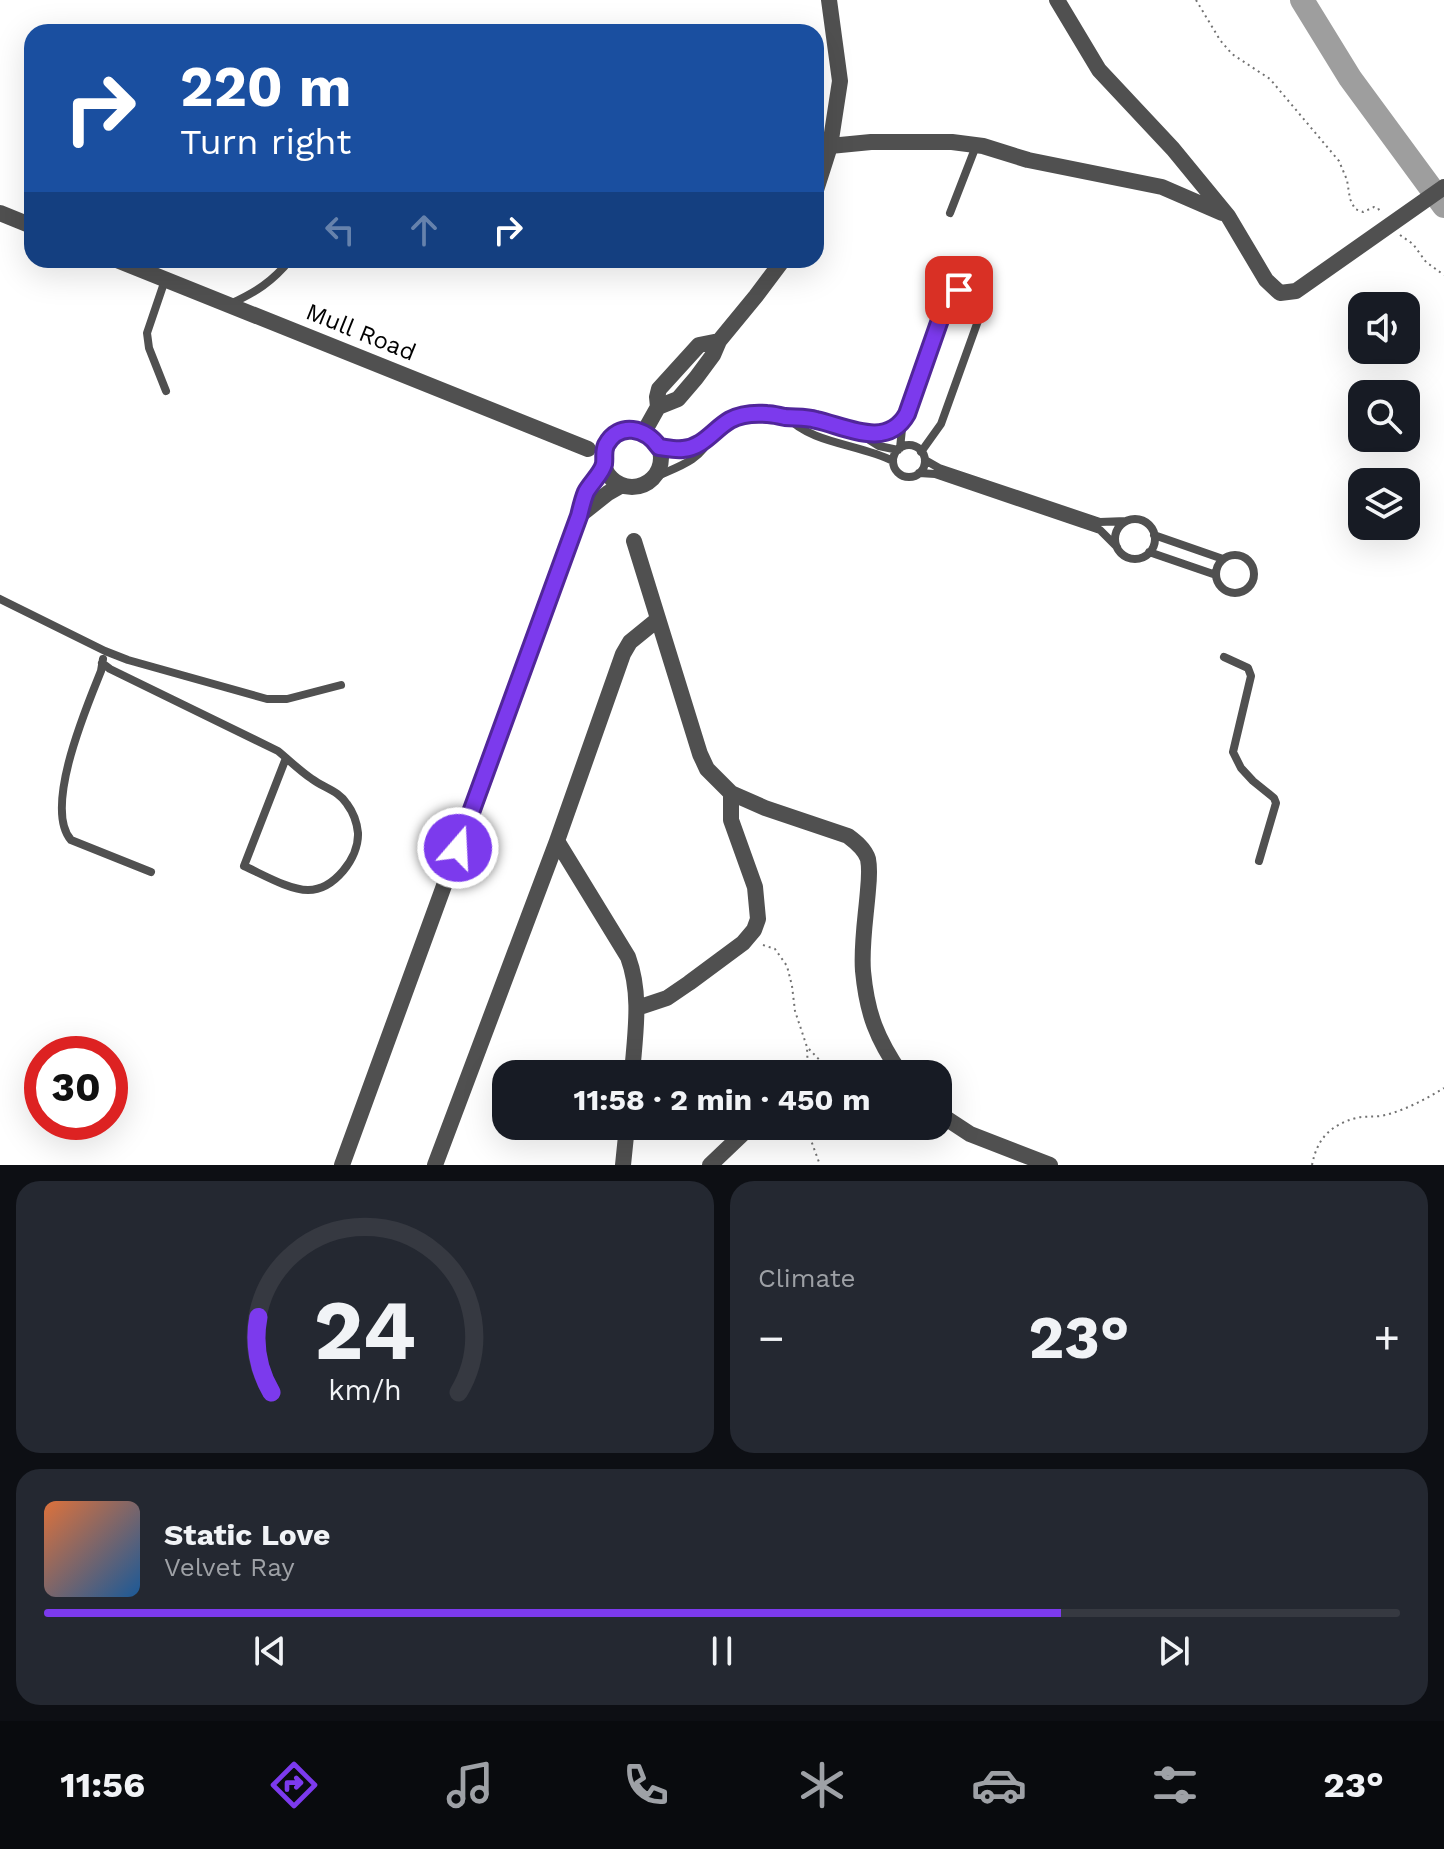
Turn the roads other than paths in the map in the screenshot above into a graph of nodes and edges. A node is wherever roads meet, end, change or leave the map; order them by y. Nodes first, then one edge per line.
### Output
1 (829, 0) edge
2 (1057, 0) edge
3 (977, 145) junction
4 (830, 146) junction
5 (824, 165) edge
6 (1444, 187) edge
7 (0, 213) edge
8 (950, 213) dead end
9 (1228, 216) junction
10 (24, 223) edge
11 (136, 268) edge
12 (283, 268) edge
13 (777, 268) edge
14 (165, 280) junction
15 (228, 305) junction
16 (166, 391) dead end
17 (787, 417) junction
18 (903, 420) junction
19 (644, 432) junction
20 (860, 434) junction
21 (711, 436) junction
22 (659, 447) junction
23 (588, 449) dead end
24 (899, 449) junction
25 (923, 456) junction
26 (893, 461) junction
27 (604, 465) junction
28 (919, 473) junction
29 (653, 478) junction
30 (622, 485) junction
31 (579, 516) junction
32 (1126, 521) junction
33 (1154, 535) junction
34 (634, 541) dead end
35 (1117, 547) junction
36 (1149, 552) junction
37 (1223, 559) junction
38 (1216, 575) junction
39 (0, 599) edge
40 (657, 620) junction
41 (105, 651) junction
42 (1224, 657) dead end
43 (102, 663) junction
44 (341, 685) dead end
45 (286, 758) junction
46 (731, 793) junction
47 (557, 841) junction
48 (1259, 861) dead end
49 (151, 872) dead end
50 (637, 1008) junction
51 (633, 1060) edge
52 (891, 1060) edge
53 (952, 1122) edge
54 (626, 1140) edge
55 (736, 1140) edge
56 (342, 1165) edge
57 (435, 1165) edge
58 (623, 1165) edge
59 (710, 1165) edge
60 (1050, 1165) edge

1 - 4 street
2 - 9 street
3 - 4 street
3 - 8 lane
3 - 9 street
4 - 5 street
6 - 9 street
7 - 10 street
11 - 14 street, Mull Road
12 - 15 lane
13 - 19 street
14 - 15 street, Mull Road
14 - 16 lane
15 - 23 street, Mull Road
17 - 20 lane
17 - 21 lane
17 - 26 lane
18 - 20 lane
18 - 24 lane
18 - 25 lane
19 - 22 street
19 - 27 street
20 - 24 lane
21 - 22 lane
21 - 29 lane
22 - 29 street
24 - 25 lane
24 - 26 lane
25 - 28 lane
25 - 32 lane
26 - 28 lane
27 - 30 street
27 - 31 street
28 - 35 lane
29 - 30 street
30 - 31 street
31 - 56 street
32 - 33 lane
32 - 35 lane
33 - 36 lane
33 - 37 lane
34 - 40 street
35 - 36 lane
36 - 38 lane
37 - 38 lane
37 - 38 lane
39 - 41 lane
40 - 46 street
40 - 47 street
41 - 43 lane
41 - 44 lane
42 - 48 lane
43 - 45 lane
43 - 49 lane
45 - 45 lane
46 - 50 street
46 - 52 street
47 - 50 street
47 - 57 street
50 - 51 street
53 - 60 street
54 - 58 street
55 - 59 street

